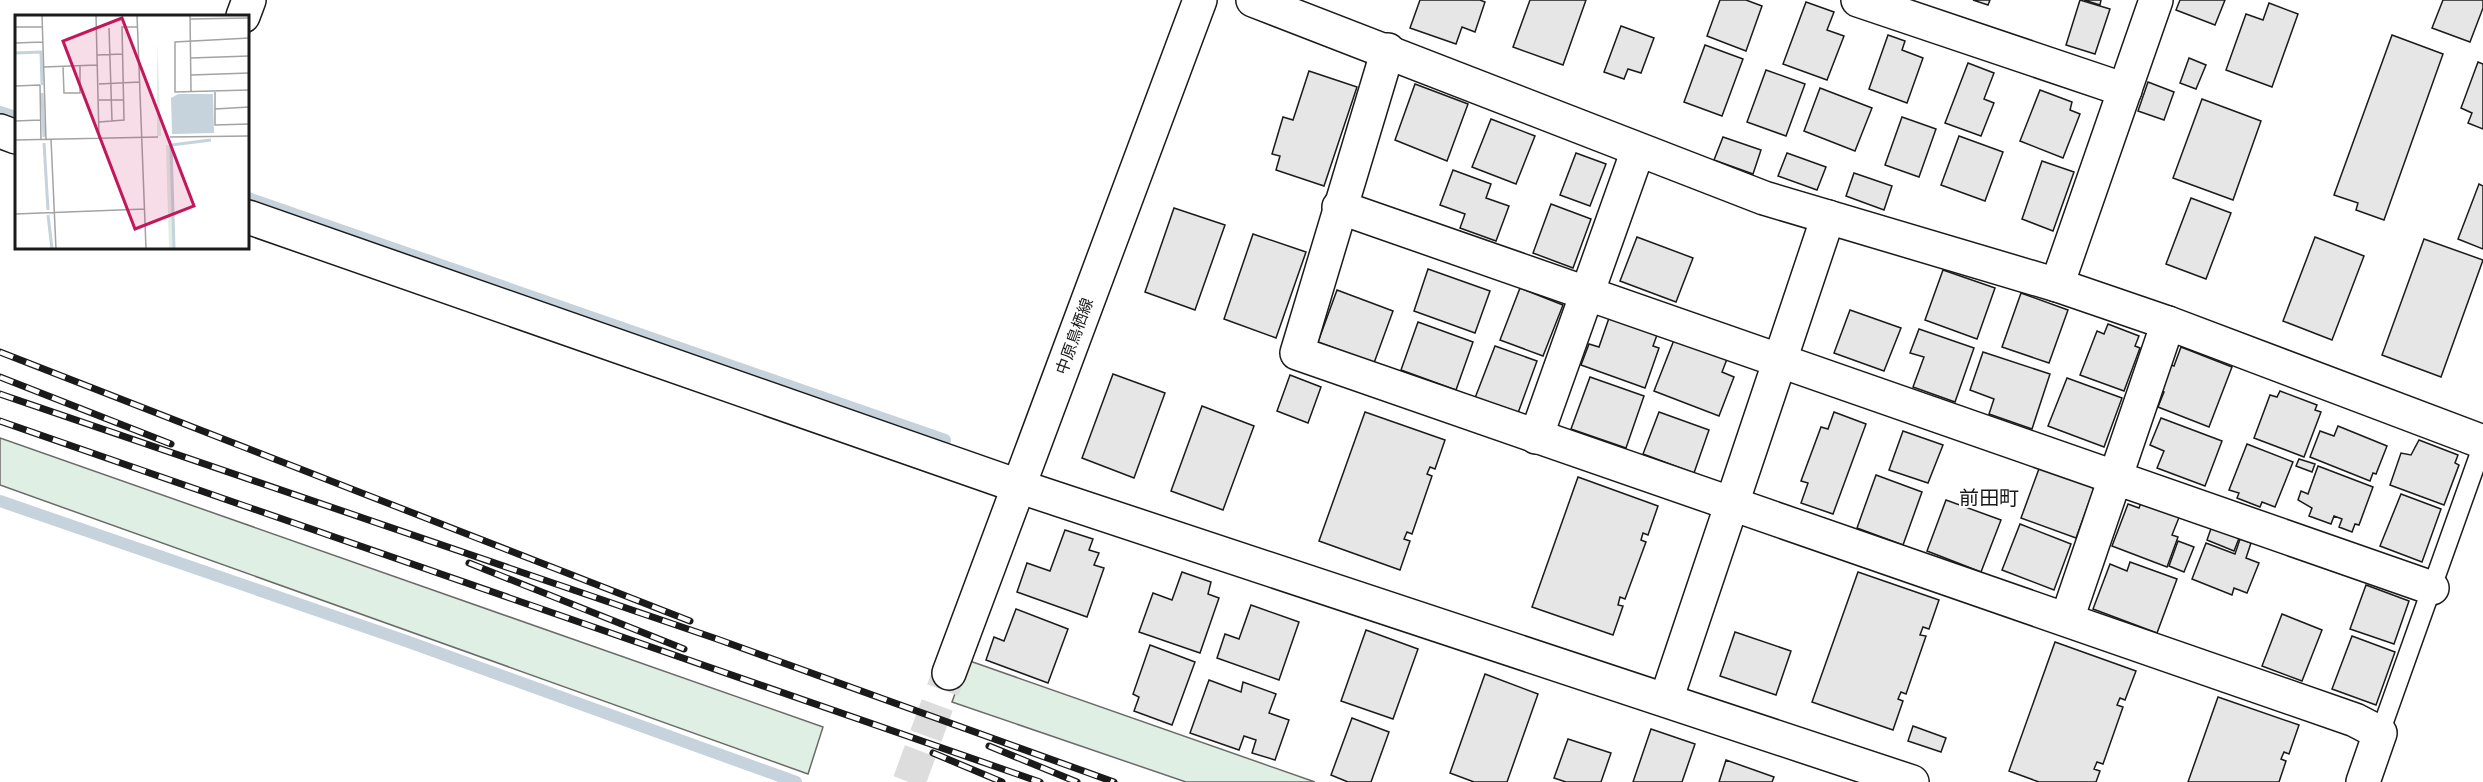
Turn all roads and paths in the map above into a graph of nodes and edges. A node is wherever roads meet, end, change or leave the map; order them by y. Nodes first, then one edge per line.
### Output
1 (249, 0) edge
2 (1200, 0) edge
3 (1253, 0) edge
4 (1858, 0) edge
5 (2156, 0) edge
6 (243, 15) edge
7 (1388, 50) junction
8 (2125, 90) junction
9 (0, 131) edge
10 (15, 137) edge
11 (1638, 150) junction
12 (1339, 207) junction
13 (249, 217) edge
14 (1828, 217) junction
15 (2057, 285) junction
16 (1587, 294) junction
17 (2168, 323) junction
18 (1780, 360) junction
19 (1536, 436) junction
20 (2483, 443) edge
21 (2116, 476) junction
22 (1018, 486) junction
23 (1732, 503) junction
24 (2432, 588) junction
25 (2067, 619) junction
26 (950, 673) tunnel mouth
27 (1666, 700) junction
28 (2380, 733) junction
29 (1912, 782) edge
30 (2363, 782) edge

1 - 6 street
2 - 22 street, 中原鳥栖線
3 - 7 street
4 - 8 street
5 - 8 street
7 - 11 street
7 - 12 street
8 - 15 street
9 - 10 street
11 - 14 street
11 - 16 street
12 - 16 street
12 - 19 street
13 - 22 street
14 - 15 street
14 - 18 street
15 - 17 street
16 - 18 street
16 - 19 street
17 - 20 street
17 - 21 street
18 - 21 street
18 - 23 street
19 - 23 street
20 - 24 lane
21 - 24 street
21 - 25 street
22 - 26 street, 中原鳥栖線
22 - 27 street
23 - 25 street
23 - 27 street
24 - 28 lane
25 - 28 street
27 - 29 street
28 - 30 street

